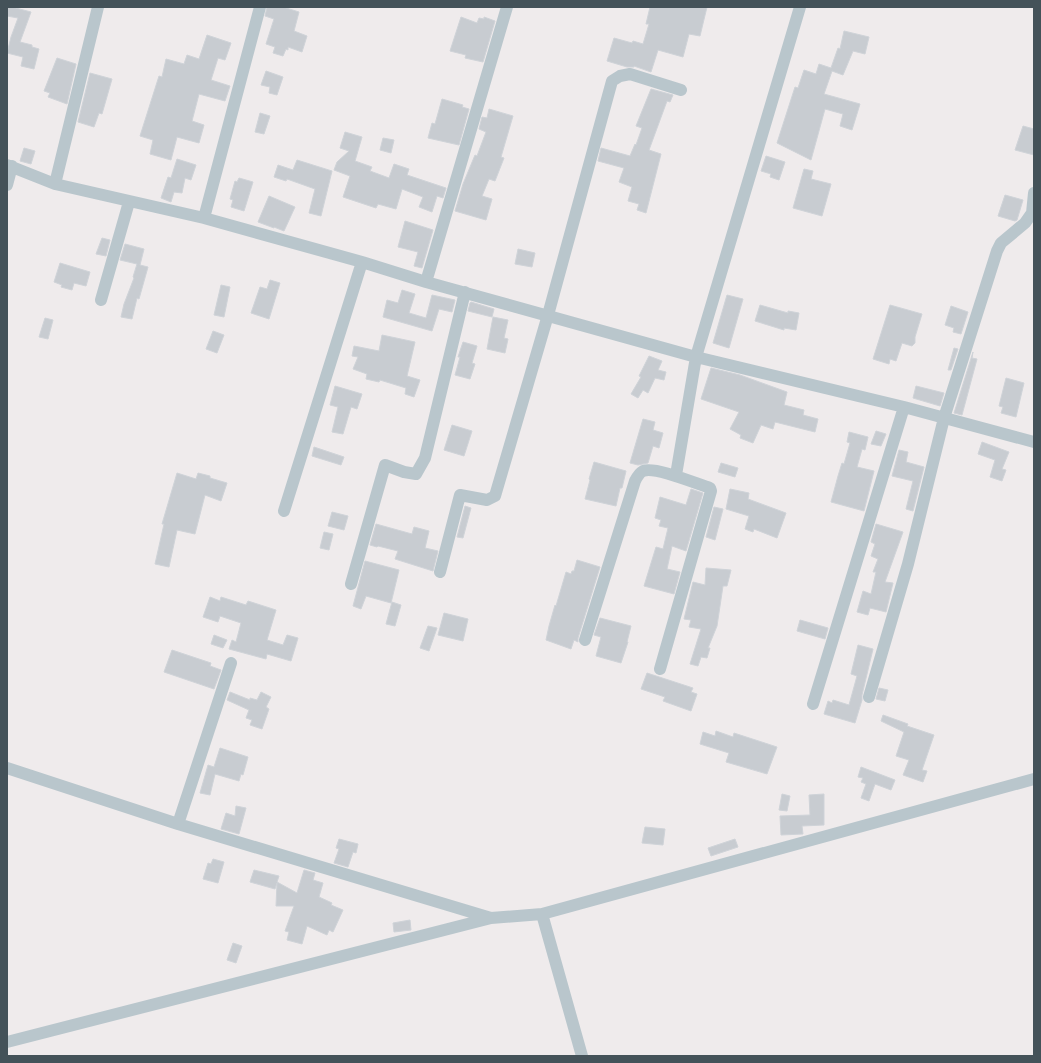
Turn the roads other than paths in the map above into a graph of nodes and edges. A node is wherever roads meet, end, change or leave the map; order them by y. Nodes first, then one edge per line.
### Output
1 (98, 7) edge
2 (260, 7) edge
3 (507, 7) edge
4 (800, 7) edge
5 (682, 90) dead end
6 (10, 166) edge
7 (55, 184) junction
8 (7, 185) edge
9 (1034, 193) edge
10 (129, 202) junction
11 (204, 218) junction
12 (362, 262) junction
13 (426, 282) junction
14 (465, 292) junction
15 (101, 300) dead end
16 (548, 315) junction
17 (696, 357) junction
18 (904, 407) junction
19 (944, 418) junction
20 (1034, 442) edge
21 (676, 475) junction
22 (284, 512) dead end
23 (440, 572) dead end
24 (351, 584) dead end
25 (585, 640) dead end
26 (231, 663) dead end
27 (660, 669) dead end
28 (869, 697) dead end
29 (812, 704) dead end
30 (7, 768) edge
31 (1034, 779) edge
32 (178, 824) junction
33 (542, 914) junction
34 (491, 918) junction
35 (7, 1042) edge
36 (582, 1056) edge

1 - 7 street
2 - 11 street
3 - 13 street
4 - 17 street
5 - 16 street
6 - 7 street
6 - 8 street
7 - 10 street
9 - 19 street
10 - 11 street
10 - 15 street
11 - 12 street
12 - 13 street
12 - 22 street
13 - 14 street
14 - 16 street
14 - 24 street
16 - 17 street
16 - 23 street
17 - 18 street
17 - 21 street
18 - 19 street
18 - 29 street
19 - 20 street
19 - 28 street
21 - 25 street
21 - 27 street
26 - 32 street
30 - 32 street
31 - 33 street
32 - 34 street
33 - 34 street
33 - 36 street
34 - 35 street

